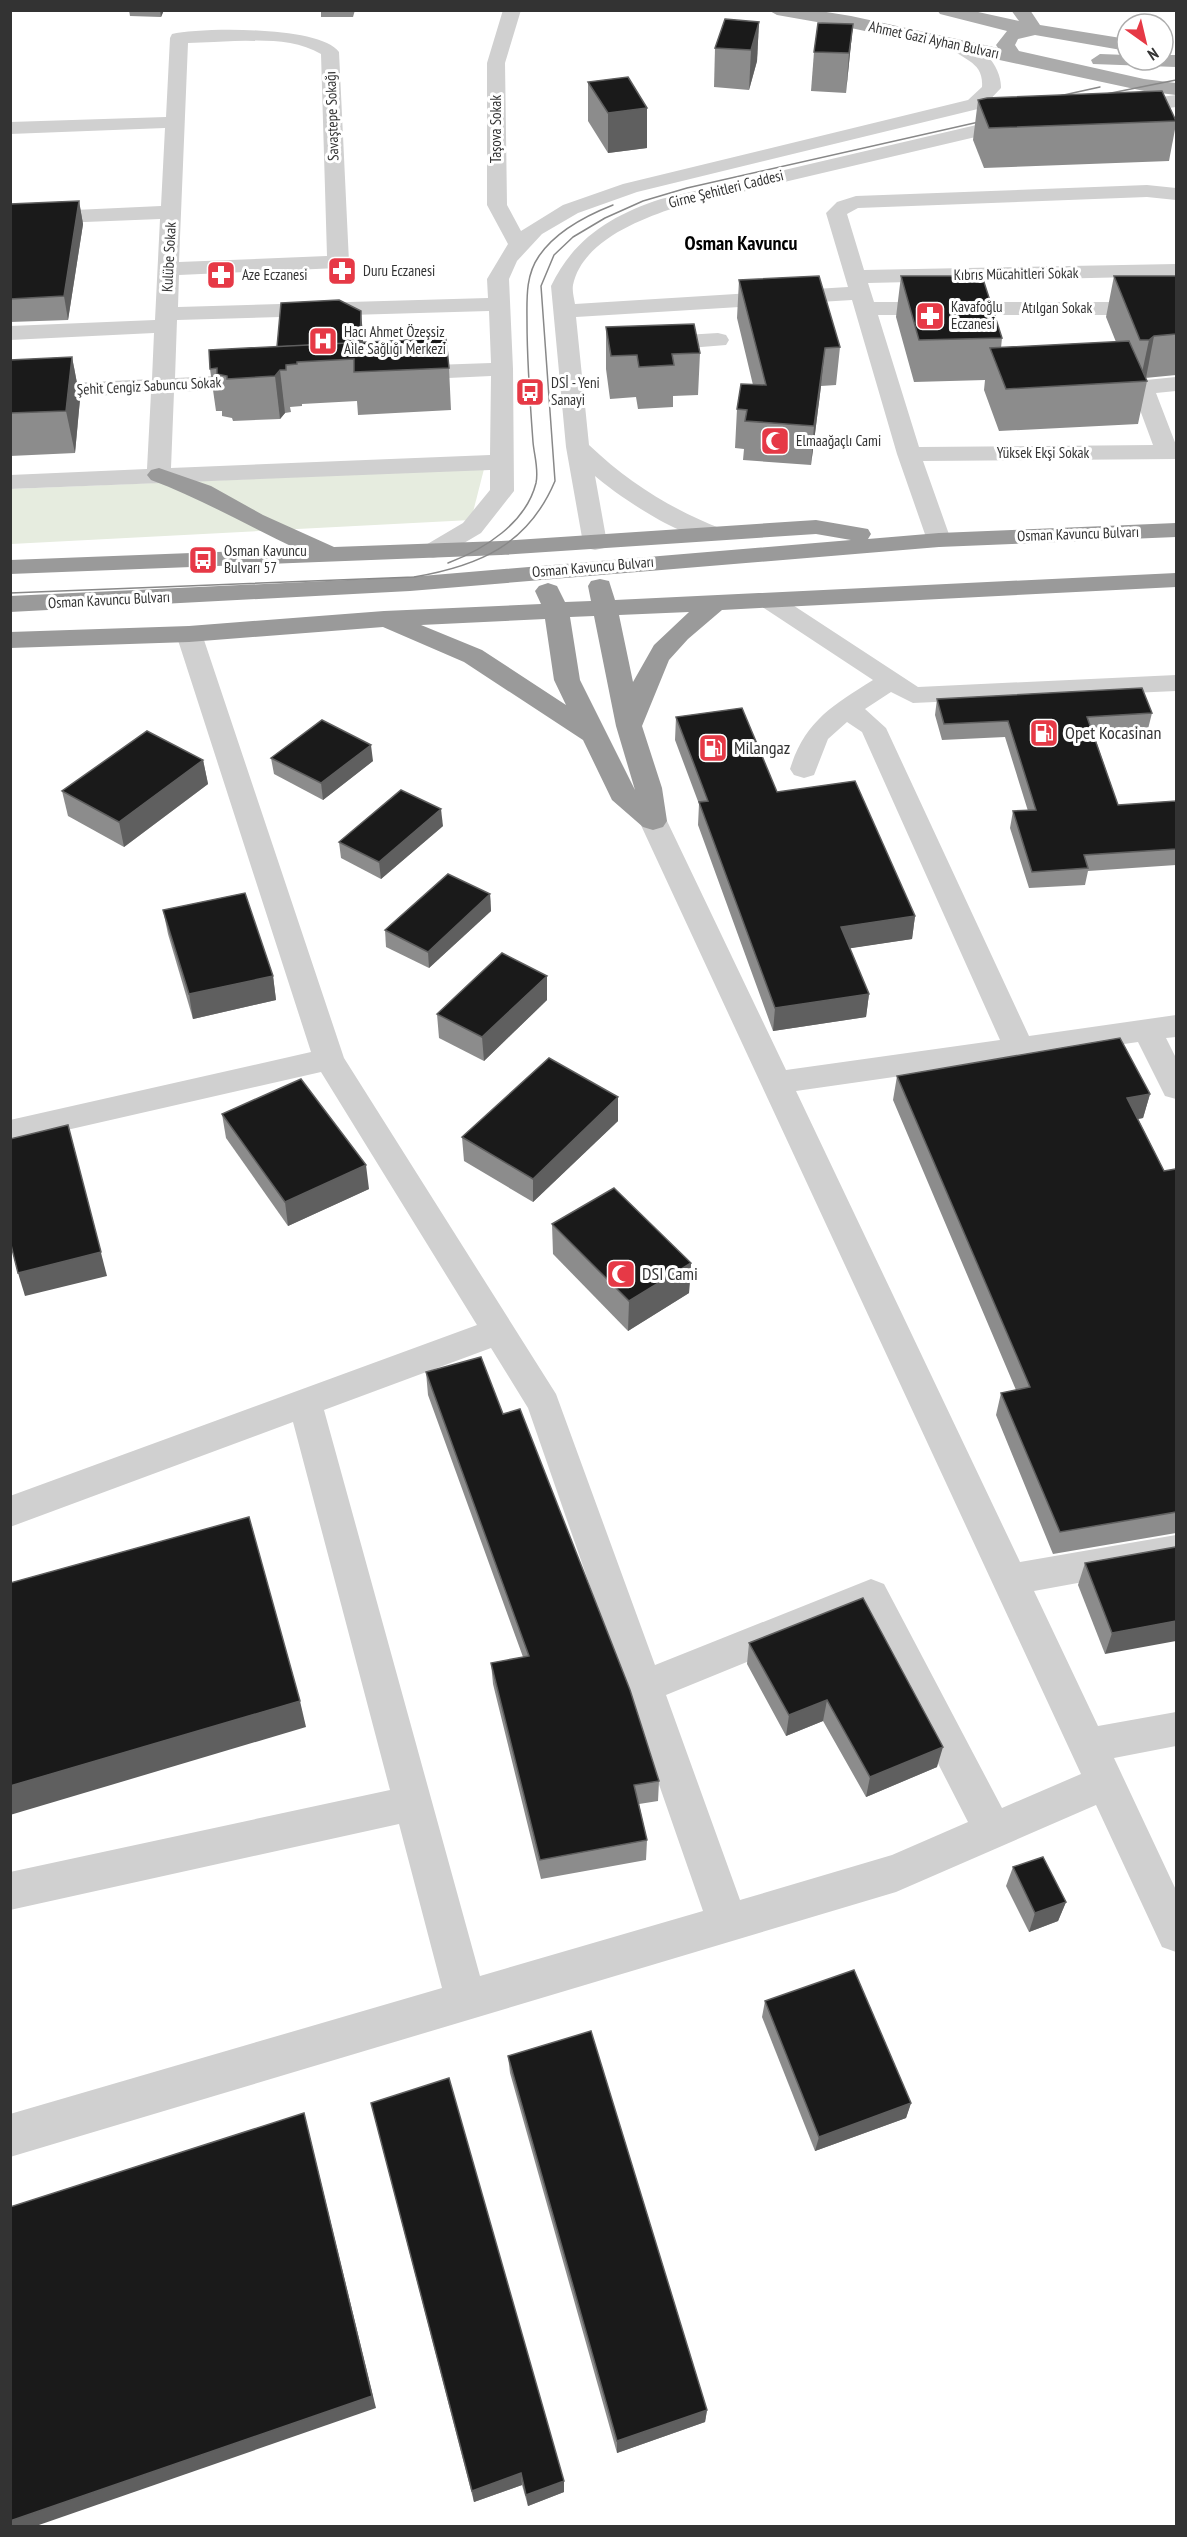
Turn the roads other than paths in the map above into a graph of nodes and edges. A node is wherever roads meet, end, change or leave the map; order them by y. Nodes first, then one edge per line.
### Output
1 (512, 10) edge
2 (777, 10) edge
3 (933, 10) edge
4 (946, 10) edge
5 (1021, 11) edge
6 (1034, 30) junction
7 (179, 38) joint
8 (931, 39) junction
9 (1115, 43) edge
10 (958, 45) junction
11 (1019, 58) junction
12 (1176, 61) edge
13 (1176, 89) edge
14 (1171, 105) edge
15 (1105, 110) edge
16 (1038, 118) edge
17 (176, 122) junction
18 (10, 128) edge
19 (1176, 194) edge
20 (171, 212) junction
21 (10, 219) edge
22 (518, 244) junction
23 (169, 269) junction
24 (1176, 270) edge
25 (861, 293) junction
26 (498, 304) junction
27 (646, 306) junction
28 (1176, 308) edge
29 (566, 311) junction
30 (166, 320) junction
31 (10, 333) edge
32 (718, 340) dead end
33 (656, 344) junction
34 (634, 345) edge
35 (502, 369) junction
36 (385, 375) edge
37 (280, 380) edge
38 (1176, 384) edge
39 (163, 386) junction
40 (10, 393) edge
41 (578, 447) junction
42 (1172, 452) edge
43 (909, 454) junction
44 (502, 462) junction
45 (159, 475) junction
46 (10, 482) edge
47 (1176, 530) edge
48 (713, 534) junction
49 (939, 540) junction
50 (907, 543) junction
51 (535, 546) junction
52 (433, 551) junction
53 (332, 555) junction
54 (596, 555) junction
55 (10, 567) edge
56 (541, 571) junction
57 (1176, 580) edge
58 (770, 601) junction
59 (10, 604) edge
60 (714, 604) junction
61 (602, 607) junction
62 (556, 610) junction
63 (384, 619) junction
64 (189, 634) junction
65 (10, 640) edge
66 (890, 681) junction
67 (1176, 683) edge
68 (849, 710) junction
69 (629, 726) junction
70 (592, 734) junction
71 (804, 769) dead end
72 (653, 821) junction
73 (1162, 1028) edge
74 (1015, 1039) dead end
75 (329, 1059) junction
76 (775, 1083) junction
77 (1176, 1088) edge
78 (10, 1132) edge
79 (499, 1331) junction
80 (305, 1403) junction
81 (10, 1512) edge
82 (1176, 1550) edge
83 (1009, 1580) junction
84 (644, 1687) junction
85 (1176, 1729) edge
86 (1088, 1745) junction
87 (1105, 1782) junction
88 (412, 1803) junction
89 (993, 1831) junction
90 (10, 1891) edge
91 (728, 1923) junction
92 (1176, 1933) edge
93 (466, 2001) junction
94 (10, 2136) edge

1 - 22 street, Taşova Sokak
2 - 8 main road, Ahmet Gazi Ayhan Bulvarı
3 - 8 main road
4 - 6 main road, Ahmet Gazi Ayhan Bulvarı
5 - 6 main road
6 - 9 main road, Ahmet Gazi Ayhan Bulvarı
6 - 11 main road, Ahmet Gazi Ayhan Bulvarı
7 - 17 street, Kulübe Sokak
7 - 23 street, Savaştepe Sokağı
8 - 10 main road, Ahmet Gazi Ayhan Bulvarı
10 - 11 main road, Ahmet Gazi Ayhan Bulvarı
10 - 22 street, Girne Şehitleri Caddesi
11 - 12 main road
11 - 13 main road, Ahmet Gazi Ayhan Bulvarı
14 - 15 street
16 - 29 street, Girne Şehitleri Caddesi
17 - 18 street
17 - 20 street, Kulübe Sokak
19 - 25 street
20 - 21 street
20 - 23 street, Kulübe Sokak
22 - 26 street, Girne Şehitleri Caddesi
23 - 30 street, Kulübe Sokak
24 - 25 street, Kıbrıs Mücahitleri Sokak
25 - 27 street
25 - 28 street, Atılgan Sokak
25 - 43 street
26 - 30 street
26 - 35 street, Girne Şehitleri Caddesi
27 - 29 street
27 - 33 street
29 - 41 street, Girne Şehitleri Caddesi
30 - 31 street
30 - 39 street, Kulübe Sokak
32 - 33 street
33 - 34 street
35 - 36 street
35 - 44 street, Girne Şehitleri Caddesi
37 - 39 street, Şehit Cengiz Sabuncu Sokak
38 - 42 street
39 - 40 street, Şehit Cengiz Sabuncu Sokak
39 - 45 street, Kulübe Sokak
41 - 48 street
41 - 54 street, Girne Şehitleri Caddesi
42 - 43 street, Yüksek Ekşi Sokak
43 - 49 street
44 - 45 street
44 - 52 street, Girne Şehitleri Caddesi
45 - 46 street
45 - 53 highway
47 - 49 highway, Osman Kavuncu Bulvarı
48 - 50 highway
48 - 54 highway
49 - 50 highway, Osman Kavuncu Bulvarı
50 - 54 highway, Osman Kavuncu Bulvarı
51 - 52 highway
51 - 54 highway
51 - 56 highway
52 - 53 highway
53 - 55 highway
54 - 56 highway, Osman Kavuncu Bulvarı
54 - 61 highway
56 - 59 highway, Osman Kavuncu Bulvarı
56 - 62 highway
57 - 58 highway, Osman Kavuncu Bulvarı
58 - 60 highway, Osman Kavuncu Bulvarı
58 - 66 street
60 - 61 highway, Osman Kavuncu Bulvarı
60 - 69 highway
61 - 62 highway, Osman Kavuncu Bulvarı
61 - 69 highway
62 - 63 highway, Osman Kavuncu Bulvarı
62 - 70 highway
63 - 64 highway, Osman Kavuncu Bulvarı
63 - 70 highway
64 - 65 highway, Osman Kavuncu Bulvarı
64 - 75 street
66 - 67 street
66 - 68 street
68 - 71 street
68 - 74 street
69 - 72 highway
70 - 72 highway
72 - 76 street
73 - 76 street
73 - 77 street
75 - 78 street
75 - 79 street
76 - 83 street
79 - 80 street
79 - 84 street
80 - 81 street
80 - 88 street
82 - 83 street
83 - 86 street
84 - 89 street
84 - 91 street
85 - 86 street
86 - 87 street
87 - 89 street
87 - 92 street
88 - 90 street
88 - 93 street
89 - 91 street
91 - 93 street
93 - 94 street

